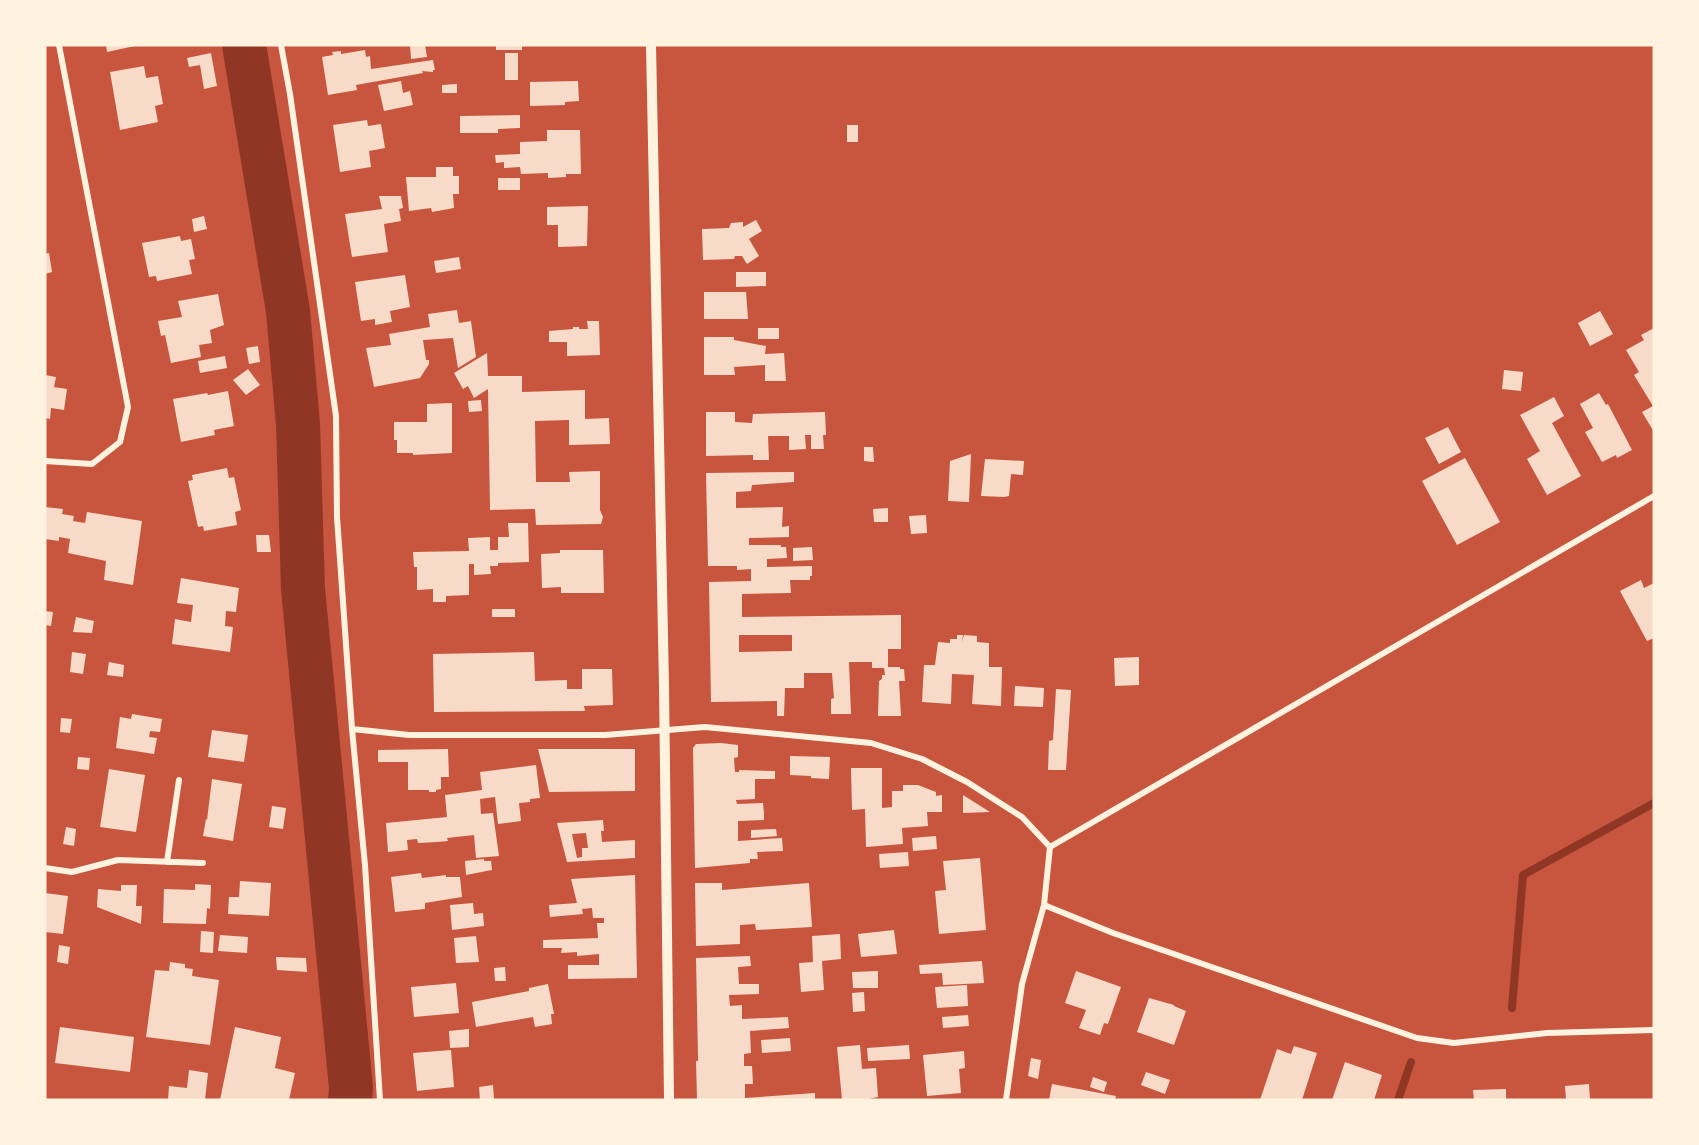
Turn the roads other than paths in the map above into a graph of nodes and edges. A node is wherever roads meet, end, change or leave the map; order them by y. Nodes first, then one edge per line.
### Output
1 (59, 45) edge
2 (281, 45) edge
3 (651, 45) edge
4 (45, 461) edge
5 (1654, 496) edge
6 (352, 729) junction
7 (664, 731) junction
8 (179, 780) dead end
9 (1050, 847) junction
10 (167, 862) junction
11 (203, 863) dead end
12 (45, 868) edge
13 (1044, 906) junction
14 (1654, 1030) edge
15 (380, 1100) edge
16 (669, 1100) edge
17 (1006, 1100) edge

1 - 4 street
2 - 6 street
3 - 7 street
5 - 9 street
6 - 7 street
6 - 15 street
7 - 9 street
7 - 16 street
8 - 10 street
9 - 13 street
10 - 11 street
10 - 12 street
13 - 14 street
13 - 17 street

